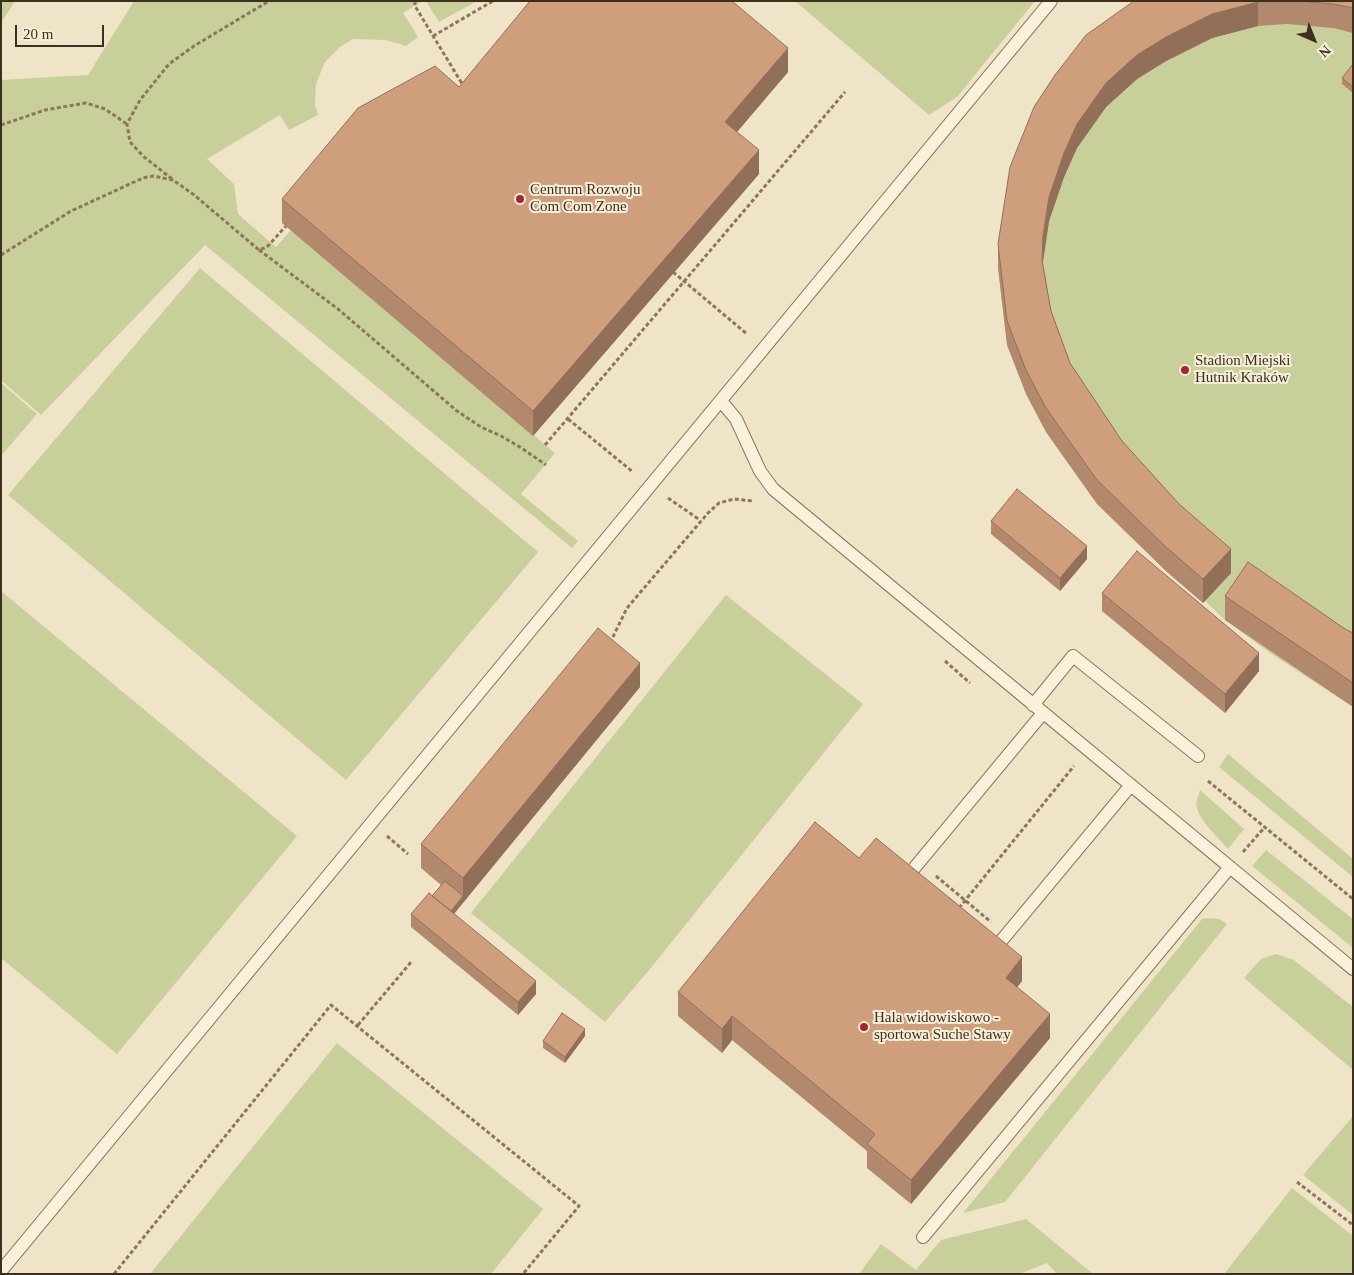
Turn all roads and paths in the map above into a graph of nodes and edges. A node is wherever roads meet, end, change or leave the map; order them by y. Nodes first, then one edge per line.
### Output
1 (269, 1) edge
2 (415, 1) edge
3 (493, 1) edge
4 (1051, 1) edge
5 (433, 36) junction
6 (466, 89) edge
7 (845, 92) dead end
8 (127, 124) junction
9 (1, 126) edge
10 (173, 180) junction
11 (286, 226) edge
12 (259, 250) junction
13 (1, 255) edge
14 (673, 272) edge
15 (684, 283) junction
16 (743, 330) dead end
17 (721, 401) junction
18 (568, 419) junction
19 (545, 445) dead end
20 (546, 465) dead end
21 (629, 469) dead end
22 (762, 504) dead end
23 (608, 649) edge
24 (944, 660) dead end
25 (976, 686) dead end
26 (1038, 709) junction
27 (1198, 756) dead end
28 (1067, 760) dead end
29 (1074, 766) junction
30 (1081, 772) dead end
31 (1208, 781) dead end
32 (1130, 785) junction
33 (1264, 828) junction
34 (915, 867) joint
35 (1230, 867) junction
36 (1353, 899) edge
37 (965, 900) junction
38 (956, 910) edge
39 (1006, 935) junction
40 (997, 946) edge
41 (412, 961) dead end
42 (1353, 969) edge
43 (358, 1025) junction
44 (1297, 1182) dead end
45 (1353, 1225) edge
46 (923, 1237) dead end
47 (1, 1271) edge
48 (114, 1274) edge
49 (523, 1274) edge

1 - 8 path
2 - 5 path
3 - 5 path
4 - 17 lane
5 - 6 path
7 - 15 path
8 - 9 path
8 - 10 path
10 - 12 path
10 - 13 path
11 - 12 path
12 - 20 path
14 - 15 path
15 - 16 path
15 - 18 path
17 - 26 lane
17 - 47 lane
18 - 19 path
18 - 21 path
22 - 23 path
24 - 25 path
26 - 27 lane
26 - 32 lane
26 - 34 lane
28 - 29 path
29 - 30 path
29 - 37 path
31 - 33 path
32 - 35 lane
32 - 39 lane
33 - 35 path
33 - 36 path
34 - 37 path
35 - 42 lane
35 - 46 lane
37 - 38 path
37 - 39 path
39 - 40 lane
41 - 43 path
43 - 48 path
43 - 49 path
44 - 45 path

